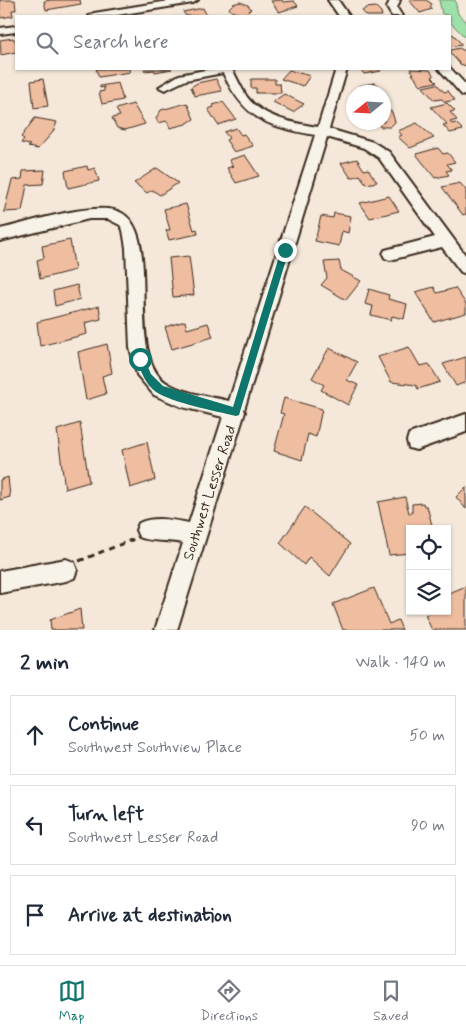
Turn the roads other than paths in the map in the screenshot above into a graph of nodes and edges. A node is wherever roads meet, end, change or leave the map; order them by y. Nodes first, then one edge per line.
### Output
1 (193, 0) edge
2 (331, 0) edge
3 (394, 0) edge
4 (100, 15) edge
5 (343, 15) edge
6 (396, 15) edge
7 (15, 29) edge
8 (0, 32) edge
9 (222, 70) edge
10 (228, 70) edge
11 (342, 70) edge
12 (446, 70) edge
13 (466, 75) edge
14 (454, 78) junction
15 (165, 87) dead end
16 (466, 92) edge
17 (322, 131) junction
18 (0, 235) edge
19 (446, 240) junction
20 (390, 254) dead end
21 (466, 268) edge
22 (236, 412) junction
23 (466, 423) edge
24 (416, 441) dead end
25 (146, 530) road end
26 (197, 534) junction
27 (66, 570) road end
28 (0, 582) edge
29 (166, 630) edge

1 - 4 street
2 - 5 street
3 - 6 street
7 - 8 street
9 - 15 street
10 - 17 street
11 - 17 street, Southwest Lesser Road
12 - 14 street
13 - 14 street
14 - 16 street
17 - 19 street
17 - 22 street, Southwest Lesser Road
18 - 22 street
19 - 20 street
19 - 21 street
22 - 26 street, Southwest Lesser Road
23 - 24 street
25 - 26 street
26 - 29 street, Southwest Lesser Road
27 - 28 street

